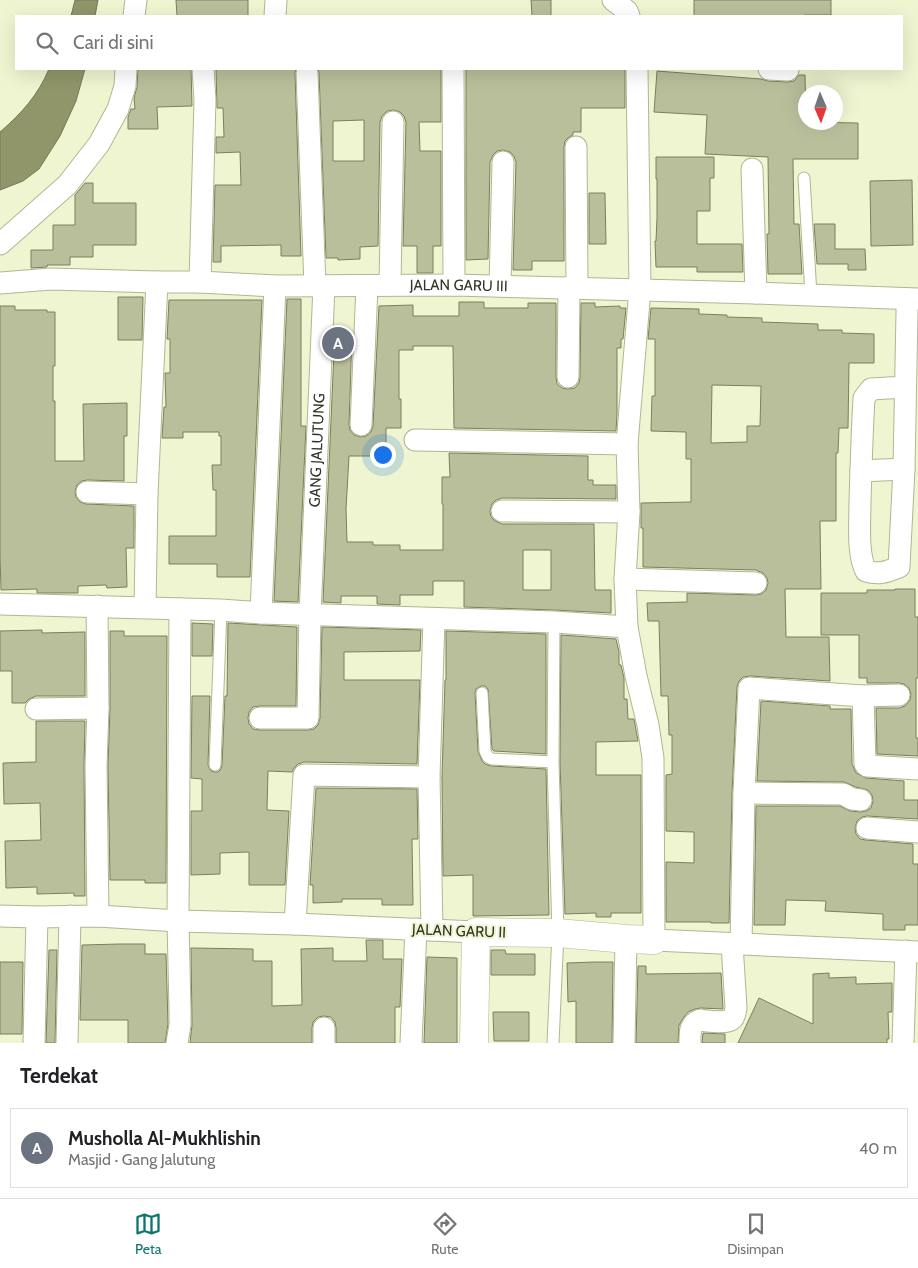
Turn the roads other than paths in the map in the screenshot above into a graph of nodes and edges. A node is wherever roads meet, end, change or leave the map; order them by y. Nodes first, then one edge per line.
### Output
1 (136, 0) edge
2 (276, 0) edge
3 (613, 0) edge
4 (134, 15) edge
5 (275, 15) edge
6 (629, 15) edge
7 (126, 70) edge
8 (203, 70) edge
9 (453, 70) edge
10 (637, 70) edge
11 (307, 73) dead end
12 (393, 122) dead end
13 (576, 147) dead end
14 (502, 162) dead end
15 (752, 169) dead end
16 (804, 178) dead end
17 (0, 244) edge
18 (157, 282) junction
19 (200, 282) junction
20 (0, 283) edge
21 (390, 284) junction
22 (454, 285) junction
23 (275, 286) junction
24 (319, 286) junction
25 (367, 286) junction
26 (500, 286) junction
27 (573, 287) junction
28 (640, 290) junction
29 (756, 293) junction
30 (811, 295) junction
31 (912, 299) edge
32 (568, 377) dead end
33 (905, 387) junction
34 (361, 425) dead end
35 (415, 440) dead end
36 (627, 444) junction
37 (904, 468) junction
38 (860, 471) junction
39 (87, 492) dead end
40 (147, 494) junction
41 (502, 511) dead end
42 (628, 512) junction
43 (625, 579) junction
44 (756, 583) dead end
45 (0, 604) edge
46 (97, 606) junction
47 (145, 607) junction
48 (180, 609) junction
49 (221, 610) junction
50 (261, 613) junction
51 (310, 615) junction
52 (434, 619) junction
53 (554, 622) junction
54 (627, 627) junction
55 (482, 693) dead end
56 (899, 695) dead end
57 (864, 696) junction
58 (98, 708) junction
59 (36, 709) dead end
60 (260, 718) dead end
61 (553, 762) junction
62 (215, 765) dead end
63 (918, 770) edge
64 (429, 777) junction
65 (744, 793) junction
66 (861, 800) dead end
67 (868, 828) dead end
68 (918, 832) edge
69 (0, 916) edge
70 (70, 916) junction
71 (98, 916) junction
72 (38, 917) junction
73 (178, 920) junction
74 (295, 924) junction
75 (424, 930) junction
76 (476, 932) junction
77 (558, 933) junction
78 (626, 940) junction
79 (654, 940) junction
80 (736, 944) junction
81 (912, 952) edge
82 (34, 1043) edge
83 (67, 1043) edge
84 (177, 1043) edge
85 (411, 1043) edge
86 (474, 1043) edge
87 (553, 1043) edge
88 (624, 1043) edge
89 (690, 1043) edge
90 (903, 1043) edge

1 - 4 street
2 - 5 street
3 - 6 street
7 - 17 street
8 - 19 street
9 - 22 street
10 - 28 street
11 - 24 street, GANG JALUTUNG
12 - 21 street
13 - 27 street
14 - 26 street
15 - 29 street
16 - 30 lane
18 - 19 street, JALAN GARU III
18 - 20 street, JALAN GARU III
18 - 40 street
19 - 23 street, JALAN GARU III
21 - 22 street, JALAN GARU III
21 - 25 street, JALAN GARU III
22 - 26 street, JALAN GARU III
23 - 24 street, JALAN GARU III
23 - 50 street
24 - 25 street, JALAN GARU III
24 - 51 street, GANG JALUTUNG
25 - 34 street
26 - 27 street, JALAN GARU III
27 - 28 street, JALAN GARU III
27 - 32 street
28 - 29 street, JALAN GARU III
28 - 36 street
29 - 30 street, JALAN GARU III
30 - 31 street, JALAN GARU III
31 - 33 street
33 - 37 street
33 - 38 street
35 - 36 street
36 - 42 street
37 - 38 street
37 - 38 street
39 - 40 street
40 - 47 street
41 - 42 street
42 - 43 street
43 - 44 street
43 - 54 street
45 - 46 street
46 - 47 street
46 - 58 street
47 - 48 street
48 - 49 street
48 - 73 street
49 - 50 street
49 - 62 lane
50 - 51 street
51 - 52 street
51 - 60 street, GANG JALUTUNG
52 - 53 street
52 - 64 street
53 - 54 street
53 - 61 lane
54 - 79 street
55 - 61 lane
56 - 57 street
57 - 63 street
57 - 65 street
58 - 59 street
58 - 71 street
61 - 77 lane
64 - 74 street
64 - 75 street
65 - 66 street
65 - 80 street
67 - 68 street
69 - 72 street, JALAN GARU II
70 - 71 street, JALAN GARU II
70 - 72 street, JALAN GARU II
70 - 83 street
71 - 73 street, JALAN GARU II
72 - 82 street
73 - 74 street, JALAN GARU II
73 - 84 street
74 - 75 street, JALAN GARU II
75 - 76 street, JALAN GARU II
75 - 85 street
76 - 77 street, JALAN GARU II
76 - 86 street
77 - 78 street, JALAN GARU II
77 - 87 lane
78 - 79 street, JALAN GARU II
78 - 88 street
79 - 80 street, JALAN GARU II
80 - 81 street, JALAN GARU II
80 - 89 street
81 - 90 street

